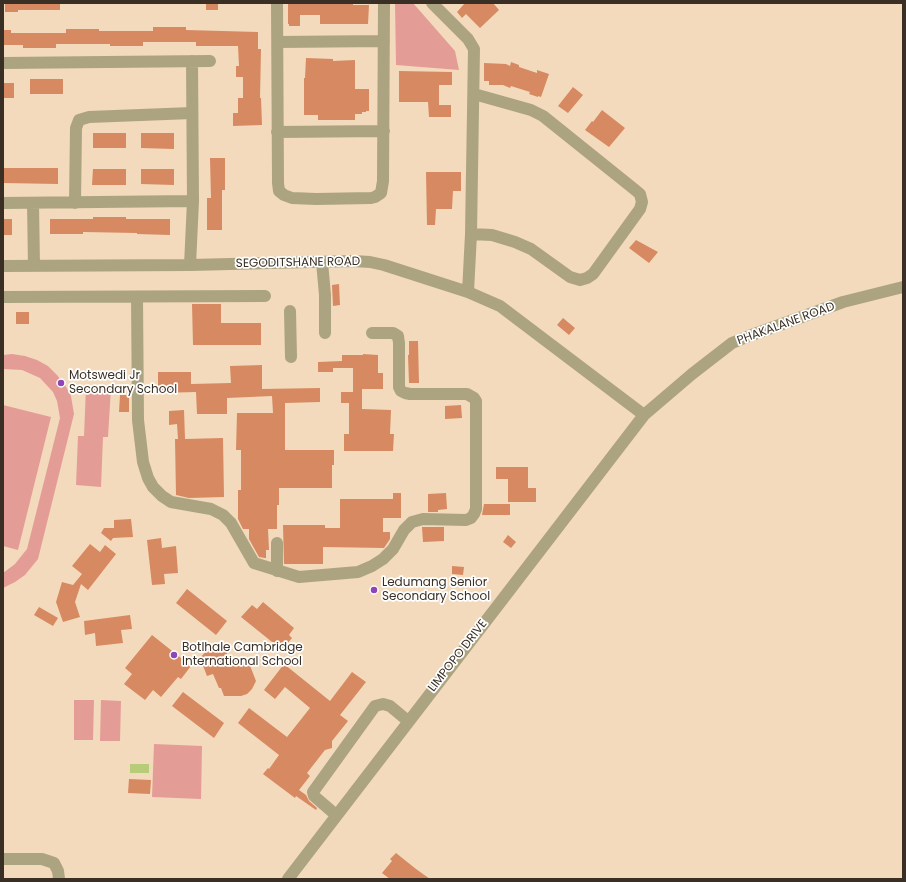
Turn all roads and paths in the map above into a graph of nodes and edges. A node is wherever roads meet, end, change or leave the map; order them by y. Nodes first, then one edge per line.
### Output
1 (277, 3) edge
2 (384, 3) edge
3 (432, 3) edge
4 (384, 41) junction
5 (278, 42) junction
6 (192, 61) junction
7 (210, 61) dead end
8 (3, 64) edge
9 (474, 94) junction
10 (192, 113) junction
11 (384, 131) junction
12 (277, 132) junction
13 (193, 201) junction
14 (3, 203) edge
15 (33, 203) junction
16 (75, 203) junction
17 (471, 234) junction
18 (322, 262) junction
19 (190, 265) junction
20 (3, 266) edge
21 (34, 266) junction
22 (903, 287) edge
23 (468, 292) junction
24 (265, 296) dead end
25 (137, 297) junction
26 (3, 298) edge
27 (290, 311) dead end
28 (326, 333) dead end
29 (372, 333) dead end
30 (291, 357) dead end
31 (644, 415) junction
32 (277, 543) dead end
33 (277, 571) junction
34 (408, 721) junction
35 (336, 815) junction
36 (3, 859) edge
37 (60, 879) edge
38 (288, 879) edge

1 - 5 street
2 - 4 street
3 - 9 street
4 - 5 street
4 - 11 street
5 - 12 street
6 - 7 street
6 - 8 street
6 - 10 street
9 - 17 street
9 - 17 street
10 - 13 street
10 - 16 street
11 - 12 street
11 - 12 street
13 - 16 street
13 - 19 street
14 - 15 street
15 - 16 street
15 - 21 street
17 - 23 street
18 - 19 street, SEGODITSHANE ROAD
18 - 23 street, SEGODITSHANE ROAD
18 - 28 street
19 - 21 street, SEGODITSHANE ROAD
20 - 21 street, SEGODITSHANE ROAD
22 - 31 street, PHAKALANE ROAD
23 - 31 street, SEGODITSHANE ROAD
24 - 25 street
25 - 26 street
25 - 33 street
27 - 30 street
29 - 33 street
31 - 34 street, LIMPOPO DRIVE
32 - 33 street
34 - 35 street, LIMPOPO DRIVE
34 - 35 street
35 - 38 street, LIMPOPO DRIVE
36 - 37 street

